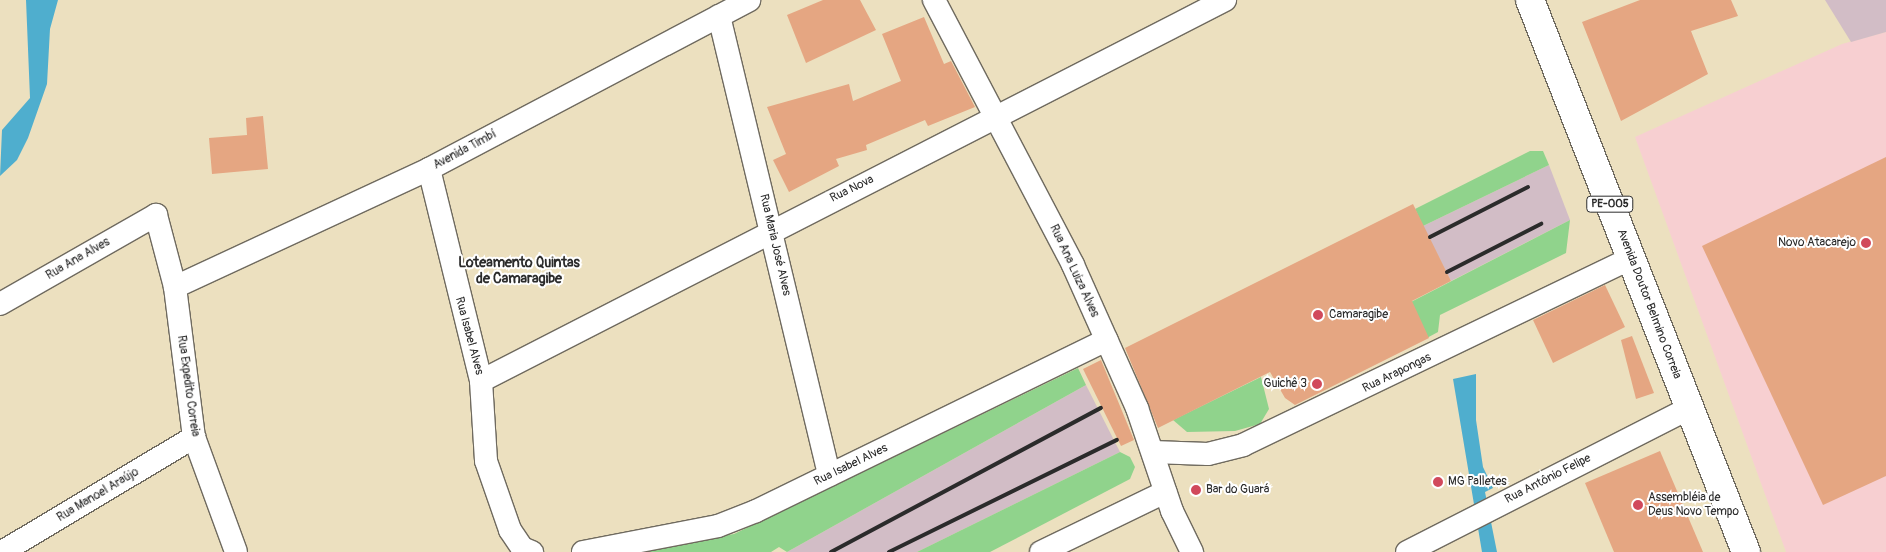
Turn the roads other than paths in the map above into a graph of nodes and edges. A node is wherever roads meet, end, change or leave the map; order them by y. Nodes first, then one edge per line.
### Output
1 (934, 0) edge
2 (1225, 0) edge
3 (1530, 0) edge
4 (733, 6) edge
5 (995, 120) junction
6 (428, 170) junction
7 (156, 215) joint
8 (772, 228) junction
9 (1631, 258) junction
10 (175, 287) junction
11 (0, 304) edge
12 (1106, 340) junction
13 (481, 381) junction
14 (1690, 408) junction
15 (194, 438) junction
16 (1153, 452) junction
17 (829, 475) junction
18 (1166, 492) junction
19 (2, 552) edge
20 (236, 552) edge
21 (532, 552) edge
22 (583, 552) edge
23 (1040, 552) edge
24 (1192, 552) edge
25 (1407, 552) edge
26 (1746, 552) edge

1 - 5 street, Rua Ana Luiza Alves
2 - 5 street, Rua Nova
3 - 9 main road, Avenida Doutor Belmino Correia / PE-005
4 - 6 street, Avenida Timbí
4 - 8 street, Rua Maria José Alves
5 - 8 street, Rua Nova
5 - 12 street, Rua Ana Luiza Alves
6 - 10 street, Avenida Timbí
6 - 13 street, Rua Isabel Alves
7 - 10 street, Rua Expedito Correia
7 - 11 street, Rua Ana Alves
8 - 13 street, Rua Nova
8 - 17 street, Rua Maria José Alves
9 - 14 main road, Avenida Doutor Belmino Correia / PE-005
9 - 16 street, Rua Arapongas
10 - 15 street, Rua Expedito Correia
12 - 16 street, Rua Ana Luiza Alves
12 - 17 street, Rua Isabel Alves
13 - 21 street, Rua Isabel Alves
14 - 25 street, Rua Antônio Felipe
14 - 26 main road, Avenida Doutor Belmino Correia / PE-005
15 - 19 street, Rua Manoel Araújo
15 - 20 street, Rua Expedito Correia
16 - 18 street, Rua Ana Luiza Alves
17 - 22 street, Rua Isabel Alves
18 - 23 street
18 - 24 street, Rua Ana Luiza Alves

